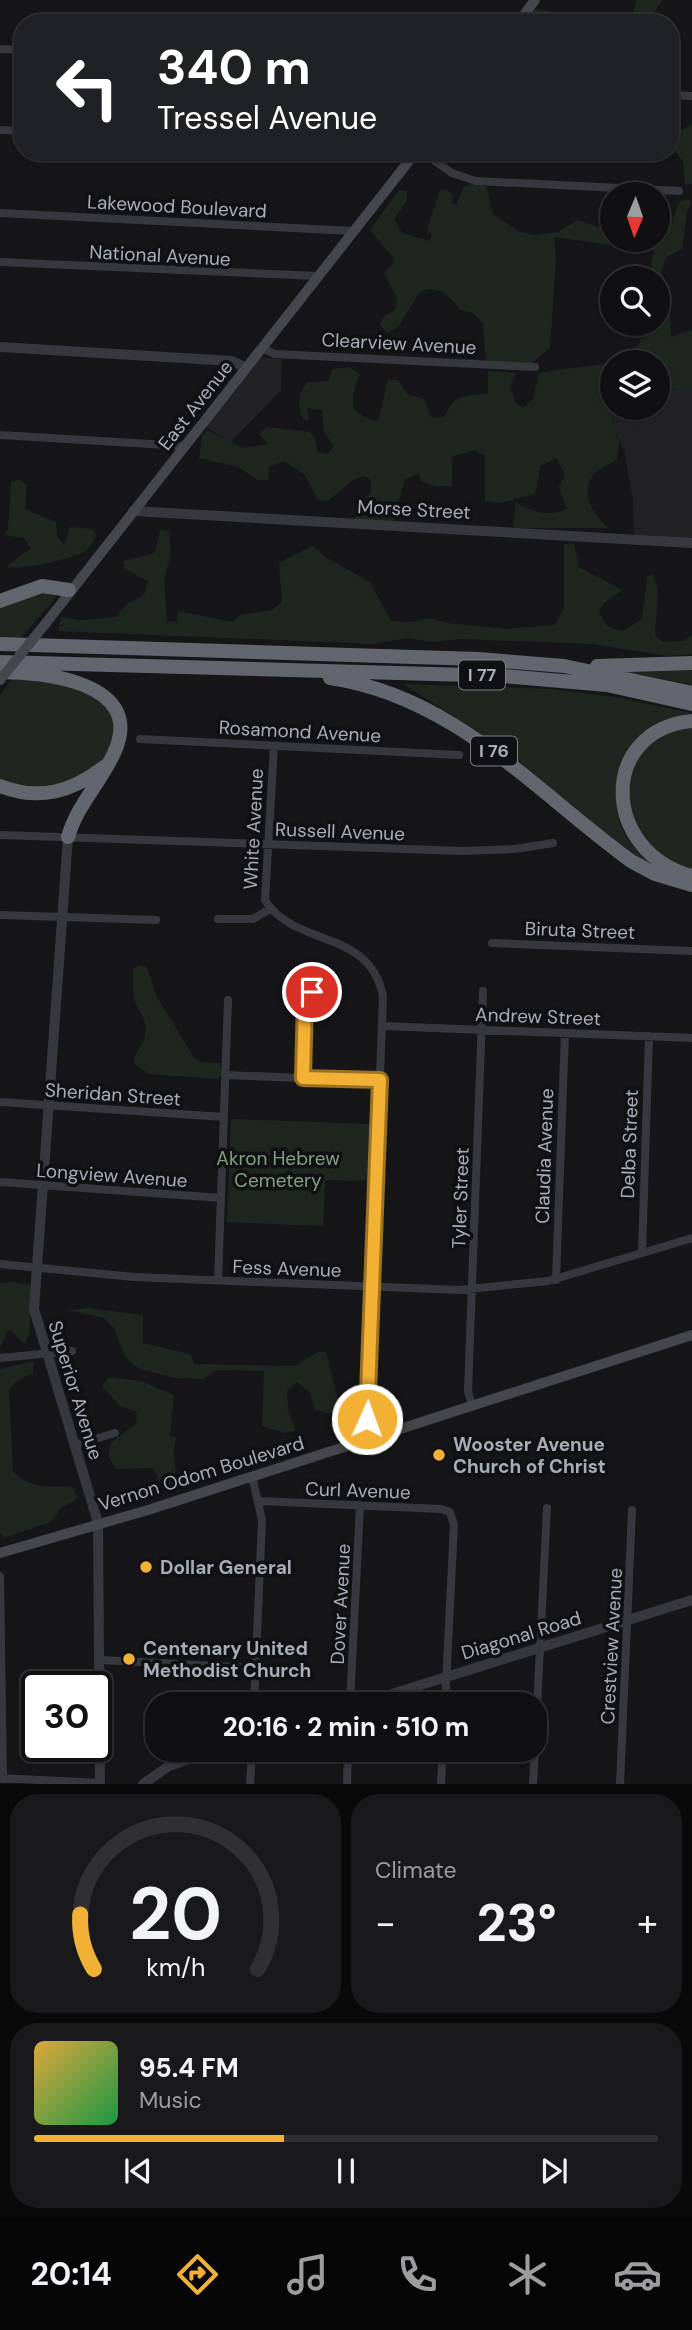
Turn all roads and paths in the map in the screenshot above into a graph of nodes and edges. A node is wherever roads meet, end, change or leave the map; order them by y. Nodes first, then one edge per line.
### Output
1 (411, 161) edge
2 (432, 161) edge
3 (680, 191) dead end
4 (0, 213) edge
5 (353, 231) junction
6 (0, 262) edge
7 (318, 276) junction
8 (0, 347) edge
9 (262, 348) junction
10 (535, 367) dead end
11 (246, 368) junction
12 (0, 435) edge
13 (184, 446) junction
14 (134, 511) junction
15 (692, 543) edge
16 (69, 590) junction
17 (0, 601) edge
18 (0, 644) edge
19 (0, 662) edge
20 (692, 663) edge
21 (564, 666) junction
22 (270, 669) junction
23 (0, 671) edge
24 (0, 680) edge
25 (692, 693) edge
26 (692, 704) edge
27 (692, 721) edge
28 (140, 739) dead end
29 (274, 746) junction
30 (459, 755) dead end
31 (108, 764) junction
32 (0, 786) edge
33 (0, 835) edge
34 (68, 837) junction
35 (553, 843) dead end
36 (267, 844) junction
37 (692, 876) edge
38 (692, 885) edge
39 (271, 909) junction
40 (0, 915) edge
41 (62, 917) junction
42 (218, 919) dead end
43 (156, 920) dead end
44 (492, 943) dead end
45 (692, 951) edge
46 (483, 991) dead end
47 (312, 992) dead end
48 (228, 1000) dead end
49 (382, 1026) junction
50 (482, 1030) junction
51 (565, 1033) junction
52 (649, 1036) junction
53 (692, 1038) edge
54 (225, 1075) junction
55 (303, 1078) junction
56 (380, 1080) junction
57 (0, 1102) edge
58 (48, 1105) junction
59 (224, 1118) junction
60 (0, 1182) edge
61 (42, 1186) junction
62 (221, 1198) junction
63 (692, 1238) edge
64 (642, 1253) junction
65 (0, 1264) edge
66 (37, 1266) junction
67 (218, 1280) junction
68 (556, 1280) junction
69 (372, 1287) junction
70 (472, 1288) junction
71 (692, 1335) edge
72 (72, 1351) dead end
73 (46, 1353) junction
74 (0, 1358) edge
75 (472, 1406) junction
76 (115, 1433) dead end
77 (369, 1438) junction
78 (75, 1445) junction
79 (251, 1476) junction
80 (260, 1501) junction
81 (360, 1506) junction
82 (547, 1508) dead end
83 (632, 1510) dead end
84 (98, 1523) junction
85 (0, 1553) edge
86 (0, 1576) edge
87 (692, 1600) edge
88 (627, 1620) junction
89 (540, 1648) junction
90 (101, 1660) junction
91 (255, 1668) junction
92 (447, 1677) junction
93 (254, 1692) edge
94 (352, 1692) edge
95 (399, 1692) edge
96 (446, 1692) edge
97 (538, 1692) edge
98 (180, 1762) edge
99 (251, 1762) edge
100 (348, 1762) edge
101 (442, 1762) edge
102 (534, 1762) edge
103 (2, 1779) edge
104 (100, 1784) edge
105 (143, 1784) edge
106 (250, 1784) edge
107 (347, 1784) edge
108 (441, 1784) edge
109 (533, 1784) edge
110 (620, 1784) edge

1 - 5 main road, East Avenue
2 - 3 street
4 - 5 street, Lakewood Boulevard
5 - 7 main road, East Avenue
6 - 7 street, National Avenue
7 - 9 main road, East Avenue
8 - 11 street
9 - 10 street, Clearview Avenue
9 - 11 main road, East Avenue
11 - 13 main road, East Avenue
12 - 13 street
13 - 14 main road, East Avenue
14 - 15 street, Morse Street
14 - 16 main road, East Avenue
16 - 17 highway
16 - 24 main road, East Avenue, bridge
18 - 21 highway
19 - 22 highway, I 76
20 - 21 highway
21 - 25 highway
22 - 26 highway, I 77
22 - 38 highway, I 76
23 - 31 highway
27 - 37 highway
28 - 29 street, Rosamond Avenue
29 - 30 street, Rosamond Avenue
29 - 36 street, White Avenue
31 - 32 highway
31 - 34 highway
33 - 34 street, Russell Avenue
34 - 36 street, Russell Avenue
34 - 41 street, Superior Avenue
35 - 36 street, Russell Avenue
36 - 39 street, White Avenue
39 - 42 street
39 - 49 street, White Avenue
40 - 41 street
41 - 43 street
41 - 58 street, Superior Avenue
44 - 45 street, Biruta Street
46 - 50 street, Tyler Street
47 - 55 street
48 - 54 street
49 - 50 street, Andrew Street
49 - 56 street, White Avenue
50 - 51 street, Andrew Street
50 - 70 street, Tyler Street
51 - 52 street, Andrew Street
51 - 68 street, Claudia Avenue
52 - 53 street, Andrew Street
52 - 64 street, Delba Street
54 - 55 street
54 - 59 street
55 - 56 street
56 - 69 street, White Avenue
57 - 58 street, Sheridan Street
58 - 59 street, Sheridan Street
58 - 61 street, Superior Avenue
59 - 62 street
60 - 61 street, Longview Avenue
61 - 62 street, Longview Avenue
61 - 66 street, Superior Avenue
62 - 67 street
63 - 64 street, Fess Avenue
64 - 68 street, Fess Avenue
65 - 66 street, Fess Avenue
66 - 67 street, Fess Avenue
66 - 73 street, Superior Avenue
67 - 69 street, Fess Avenue
68 - 70 street, Fess Avenue
69 - 70 street, Fess Avenue
69 - 77 street, White Avenue
70 - 75 street, Tyler Street
71 - 75 main road, Vernon Odom Boulevard
72 - 73 street
73 - 74 street
73 - 78 street, Superior Avenue
75 - 77 main road, Vernon Odom Boulevard
76 - 78 street
77 - 79 main road, Vernon Odom Boulevard
78 - 84 street, Superior Avenue
79 - 80 street
79 - 84 main road, Vernon Odom Boulevard
80 - 81 street, Curl Avenue
80 - 91 street
81 - 92 street, Curl Avenue
81 - 94 street, Dover Avenue
82 - 89 street
83 - 88 street, Crestview Avenue
84 - 85 main road, Vernon Odom Boulevard
84 - 90 street, Superior Avenue
86 - 103 street
87 - 88 street, Diagonal Road
88 - 89 street, Diagonal Road
88 - 110 street, Crestview Avenue
89 - 92 street, Diagonal Road
89 - 97 street
90 - 91 street
90 - 104 street, Superior Avenue
91 - 93 street
92 - 95 street, Diagonal Road
92 - 96 street
98 - 105 street
99 - 106 street
100 - 107 street
101 - 108 street
102 - 109 street
103 - 104 street

